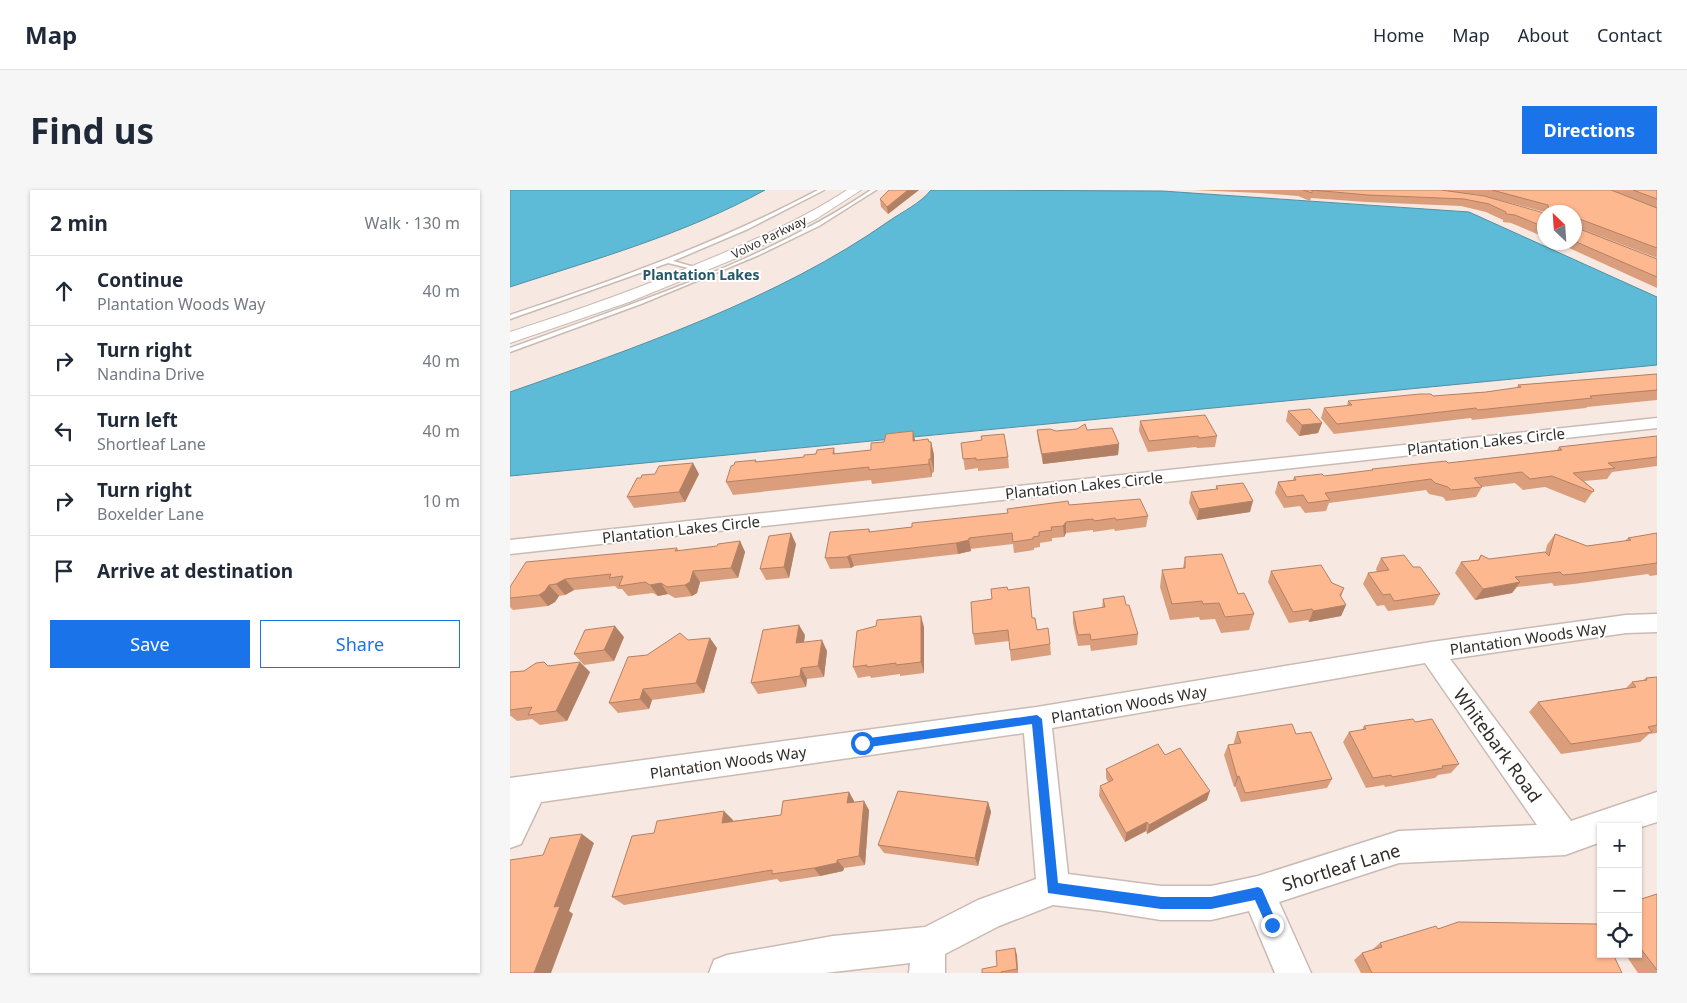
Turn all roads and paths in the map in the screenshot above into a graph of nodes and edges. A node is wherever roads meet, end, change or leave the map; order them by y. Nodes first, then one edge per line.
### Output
1 (822, 190) edge
2 (840, 190) edge
3 (855, 190) edge
4 (874, 190) edge
5 (669, 262) junction
6 (691, 268) junction
7 (714, 273) junction
8 (510, 317) edge
9 (510, 328) edge
10 (510, 338) edge
11 (510, 350) edge
12 (1657, 423) edge
13 (510, 548) edge
14 (1657, 623) edge
15 (1431, 652) junction
16 (1037, 719) junction
17 (521, 791) edge
18 (1657, 807) edge
19 (510, 833) edge
20 (1565, 839) junction
21 (1052, 889) junction
22 (1258, 893) junction
23 (928, 958) edge
24 (727, 973) edge
25 (1293, 973) edge

1 - 5 lane
2 - 6 main road, Volvo Parkway
3 - 6 main road, Volvo Parkway
4 - 7 lane
5 - 6 lane
5 - 8 lane
6 - 7 lane
6 - 9 main road, Volvo Parkway
6 - 10 main road, Volvo Parkway
7 - 11 lane
12 - 13 street, Plantation Lakes Circle
14 - 15 street, Plantation Woods Way
15 - 16 street, Plantation Woods Way
15 - 20 street, Whitebark Road
16 - 17 street, Plantation Woods Way
16 - 21 street
17 - 19 street
18 - 20 street, Shortleaf Lane
20 - 22 street, Shortleaf Lane
21 - 22 street, Shortleaf Lane
21 - 23 street
22 - 25 street
23 - 24 street

